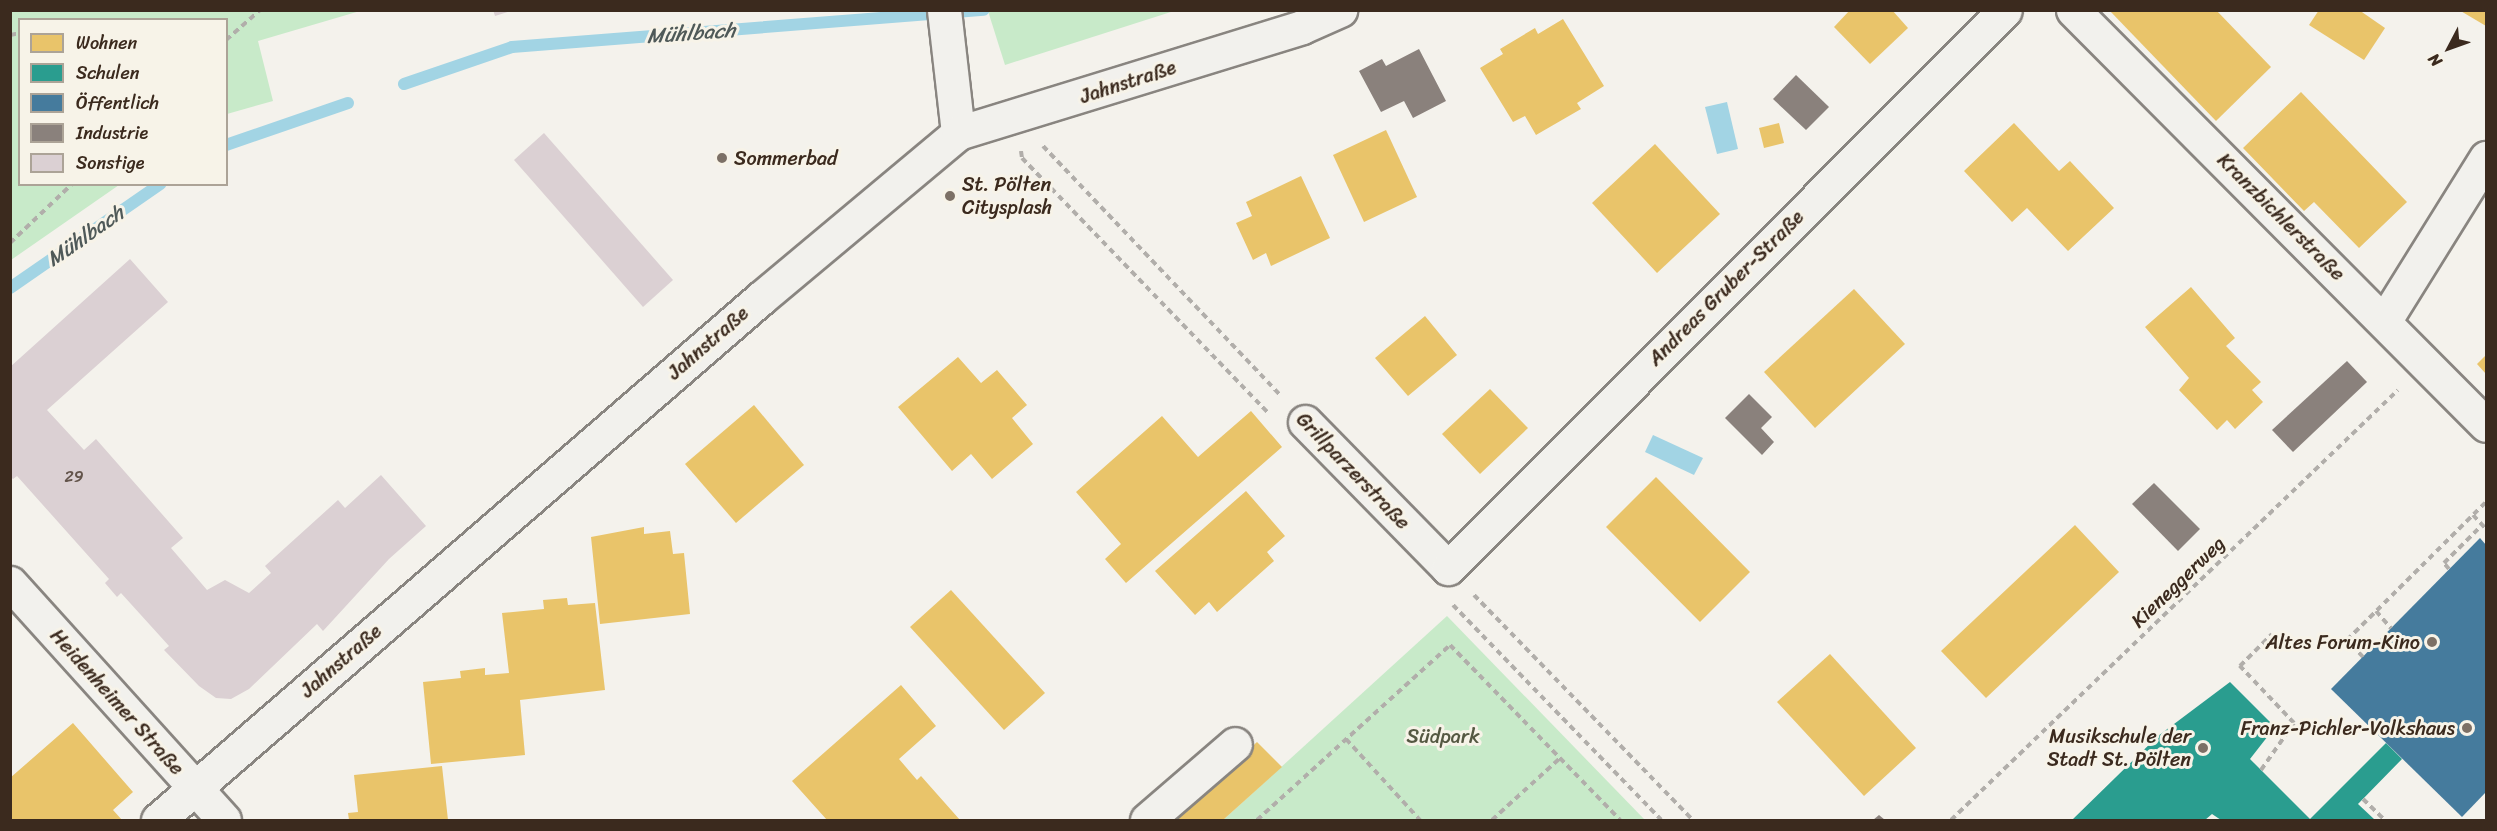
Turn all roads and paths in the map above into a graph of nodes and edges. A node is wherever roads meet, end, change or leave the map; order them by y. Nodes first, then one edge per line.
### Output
1 (260, 10) edge
2 (944, 10) edge
3 (1340, 10) edge
4 (2005, 10) edge
5 (2073, 10) edge
6 (228, 38) edge
7 (1016, 118) junction
8 (958, 133) junction
9 (2487, 158) edge
10 (70, 186) edge
11 (10, 243) edge
12 (2385, 320) junction
13 (2426, 364) junction
14 (1305, 422) joint
15 (2487, 425) edge
16 (2487, 502) edge
17 (2473, 515) junction
18 (2482, 525) junction
19 (2487, 529) edge
20 (1448, 568) junction
21 (2449, 570) dead end
22 (10, 583) edge
23 (2376, 611) junction
24 (2391, 628) dead end
25 (2272, 634) dead end
26 (2363, 657) dead end
27 (1346, 740) junction
28 (1235, 744) dead end
29 (1560, 759) junction
30 (2261, 770) dead end
31 (194, 788) junction
32 (2363, 799) dead end
33 (1689, 819) edge
34 (158, 820) edge
35 (224, 820) edge
36 (1147, 820) edge
37 (1257, 820) edge
38 (1420, 820) edge
39 (1492, 820) edge
40 (1620, 820) edge
41 (1952, 820) edge
42 (2385, 820) edge

1 - 6 path
2 - 8 street
3 - 7 street, Jahnstraße
4 - 20 street, Andreas Gruber-Straße
5 - 12 street, Kranzbichlerstraße
7 - 8 street, Jahnstraße
7 - 14 path, Grillparzerstraße
8 - 31 street, Jahnstraße
9 - 12 street
10 - 11 path
12 - 13 street, Kranzbichlerstraße
13 - 15 street, Kranzbichlerstraße
13 - 41 path, Kieneggerweg
14 - 20 street, Grillparzerstraße
16 - 17 path
17 - 18 path
17 - 23 path
18 - 19 path
18 - 21 path
20 - 33 path
22 - 31 street, Heidenheimer Straße
23 - 24 path
23 - 26 path
25 - 30 path
27 - 29 path
27 - 37 path
27 - 38 path
28 - 36 street
29 - 39 path
29 - 40 path
31 - 34 street, Jahnstraße
31 - 35 street, Heidenheimer Straße
32 - 42 path

